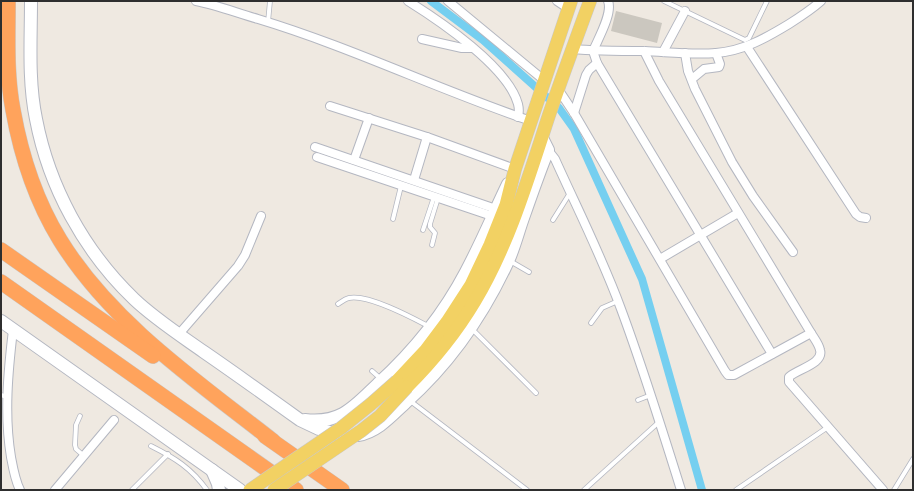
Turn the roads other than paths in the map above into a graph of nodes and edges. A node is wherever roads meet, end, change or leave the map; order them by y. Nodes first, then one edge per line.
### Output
1 (8, 1) edge
2 (31, 1) edge
3 (196, 1) edge
4 (270, 1) edge
5 (408, 1) edge
6 (448, 1) edge
7 (557, 1) edge
8 (590, 1) edge
9 (608, 1) edge
10 (664, 1) edge
11 (768, 1) edge
12 (821, 1) edge
13 (570, 5) edge
14 (685, 12) junction
15 (268, 22) junction
16 (422, 39) dead end
17 (747, 47) junction
18 (472, 48) junction
19 (572, 49) junction
20 (593, 51) junction
21 (644, 51) junction
22 (663, 52) junction
23 (685, 53) junction
24 (716, 53) junction
25 (598, 63) junction
26 (692, 79) junction
27 (544, 83) junction
28 (557, 93) junction
29 (330, 106) dead end
30 (574, 113) junction
31 (518, 117) junction
32 (369, 118) junction
33 (531, 121) junction
34 (427, 138) junction
35 (545, 144) junction
36 (316, 147) dead end
37 (317, 157) dead end
38 (354, 160) junction
39 (515, 169) junction
40 (414, 180) junction
41 (401, 185) junction
42 (570, 192) junction
43 (436, 197) junction
44 (494, 212) junction
45 (738, 213) junction
46 (261, 216) dead end
47 (866, 218) dead end
48 (393, 219) dead end
49 (553, 220) dead end
50 (423, 230) dead end
51 (700, 235) junction
52 (432, 245) dead end
53 (1, 250) edge
54 (793, 252) dead end
55 (660, 259) junction
56 (508, 260) junction
57 (529, 272) dead end
58 (1, 282) edge
59 (618, 301) junction
60 (338, 304) dead end
61 (1, 322) edge
62 (591, 323) dead end
63 (430, 327) junction
64 (470, 327) junction
65 (13, 330) junction
66 (811, 333) junction
67 (179, 334) junction
68 (772, 354) junction
69 (372, 371) dead end
70 (382, 381) junction
71 (404, 389) junction
72 (536, 393) dead end
73 (651, 395) junction
74 (4, 396) edge
75 (638, 400) dead end
76 (347, 412) junction
77 (80, 416) dead end
78 (114, 420) dead end
79 (300, 420) junction
80 (659, 422) junction
81 (828, 427) junction
82 (370, 432) junction
83 (273, 441) junction
84 (151, 446) dead end
85 (168, 454) junction
86 (84, 456) junction
87 (913, 459) edge
88 (211, 469) junction
89 (205, 489) edge
90 (20, 490) edge
91 (55, 490) edge
92 (132, 490) edge
93 (219, 490) edge
94 (240, 490) edge
95 (250, 490) edge
96 (274, 490) edge
97 (296, 490) edge
98 (342, 490) edge
99 (527, 490) edge
100 (584, 490) edge
101 (681, 490) edge
102 (736, 490) edge
103 (883, 490) edge
104 (894, 490) edge

1 - 83 highway
2 - 67 main road
3 - 15 street
4 - 15 lane
5 - 18 street
6 - 27 street
7 - 13 street
8 - 19 main road
9 - 20 street
10 - 14 lane
11 - 14 lane
12 - 17 street
13 - 27 main road
14 - 22 street
15 - 31 street
16 - 18 street
17 - 24 street
17 - 47 street
18 - 31 street
19 - 20 street
19 - 28 main road
20 - 21 street
20 - 25 street
21 - 22 street
21 - 45 street
22 - 23 street
23 - 24 street
23 - 26 street
24 - 26 street
25 - 30 street
25 - 51 street
26 - 54 street
27 - 33 main road
28 - 30 street
28 - 35 main road
29 - 32 street
30 - 55 street
31 - 33 street
32 - 34 street
32 - 38 street
33 - 39 main road
34 - 39 street
34 - 40 street
35 - 42 street
35 - 56 main road
35 - 71 main road
36 - 38 street
37 - 41 street
38 - 40 street
39 - 44 main road
39 - 71 main road
40 - 44 street
41 - 43 street
41 - 48 lane
42 - 49 lane
42 - 59 street
43 - 44 street
43 - 50 lane
43 - 52 lane
44 - 63 main road
45 - 51 street
45 - 66 street
46 - 67 street
51 - 55 street
51 - 68 street
53 - 83 highway
55 - 68 street
56 - 57 lane
56 - 64 main road
58 - 97 highway
59 - 62 lane
59 - 73 street
60 - 63 lane
61 - 65 main road
63 - 70 main road
64 - 71 main road
64 - 72 lane
65 - 74 street
65 - 88 main road
66 - 68 street
66 - 81 street
67 - 79 main road
69 - 70 lane
70 - 76 main road
71 - 82 main road
71 - 95 main road, bridge
71 - 96 main road, bridge
71 - 99 lane
73 - 75 lane
73 - 80 street
74 - 90 street
76 - 79 main road
76 - 82 main road
77 - 86 lane
78 - 86 street
79 - 82 main road
80 - 100 lane
80 - 101 street
81 - 102 lane
81 - 103 street
83 - 98 highway
84 - 85 lane
85 - 89 lane
85 - 92 lane
86 - 91 street
87 - 104 lane
88 - 93 main road
88 - 94 main road

